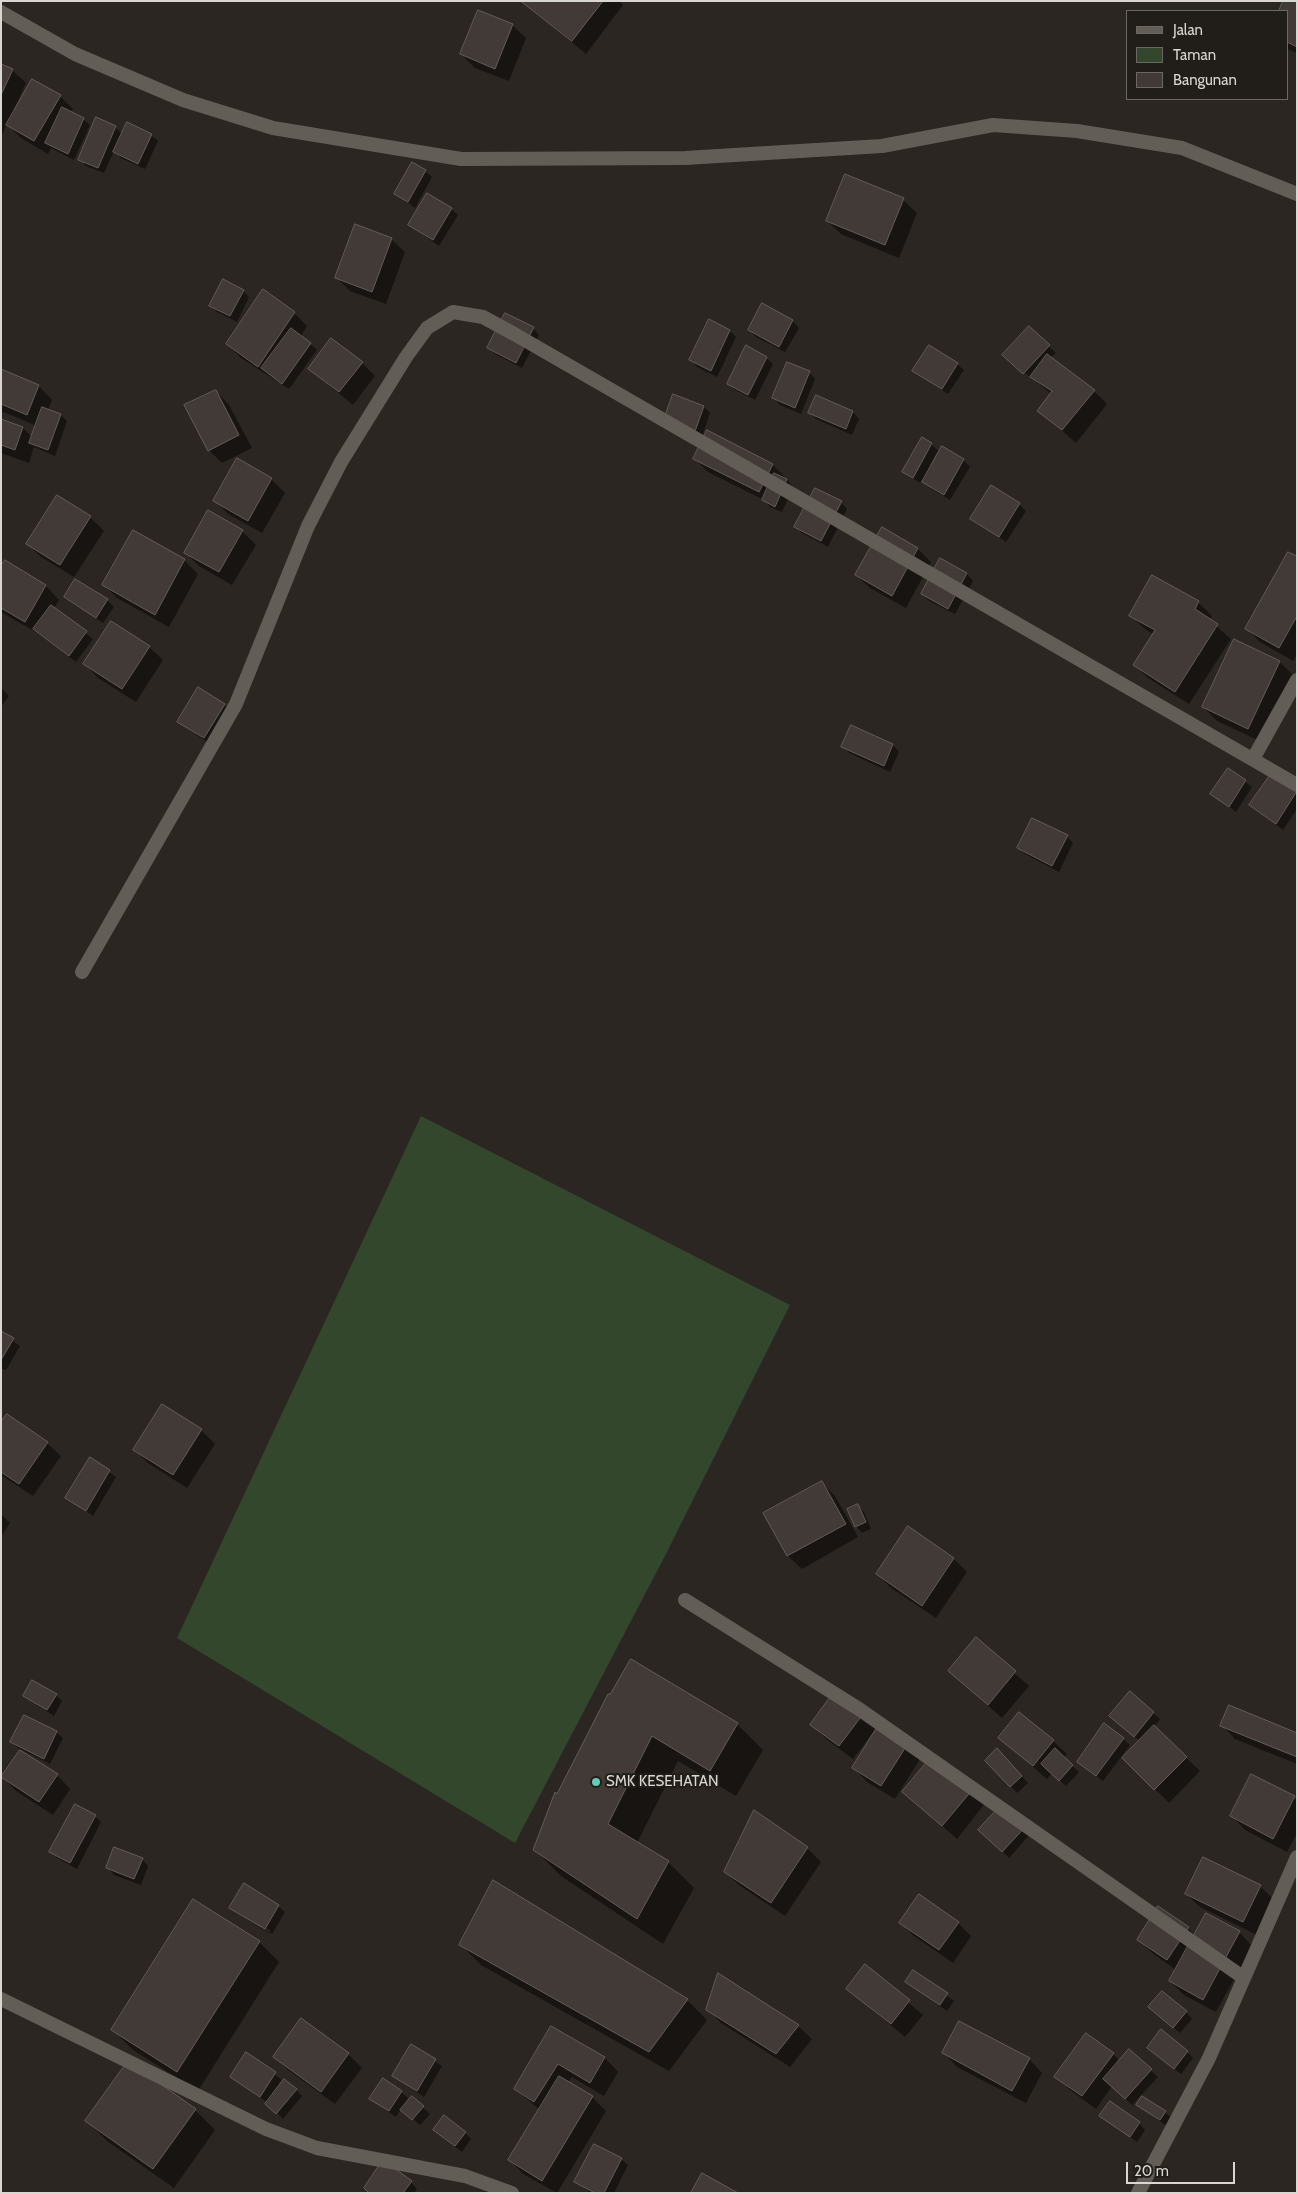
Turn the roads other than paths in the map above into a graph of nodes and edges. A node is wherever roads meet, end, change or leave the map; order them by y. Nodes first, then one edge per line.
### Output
1 (1, 12) edge
2 (1297, 194) edge
3 (1297, 680) edge
4 (1253, 759) junction
5 (1297, 785) edge
6 (82, 972) dead end
7 (685, 1600) dead end
8 (1297, 1857) edge
9 (1244, 1978) junction
10 (1, 1999) edge
11 (512, 2193) edge
12 (1138, 2193) edge

1 - 2 street
3 - 4 street
4 - 5 street
4 - 6 street
7 - 9 street
8 - 9 street
9 - 12 street
10 - 11 street

